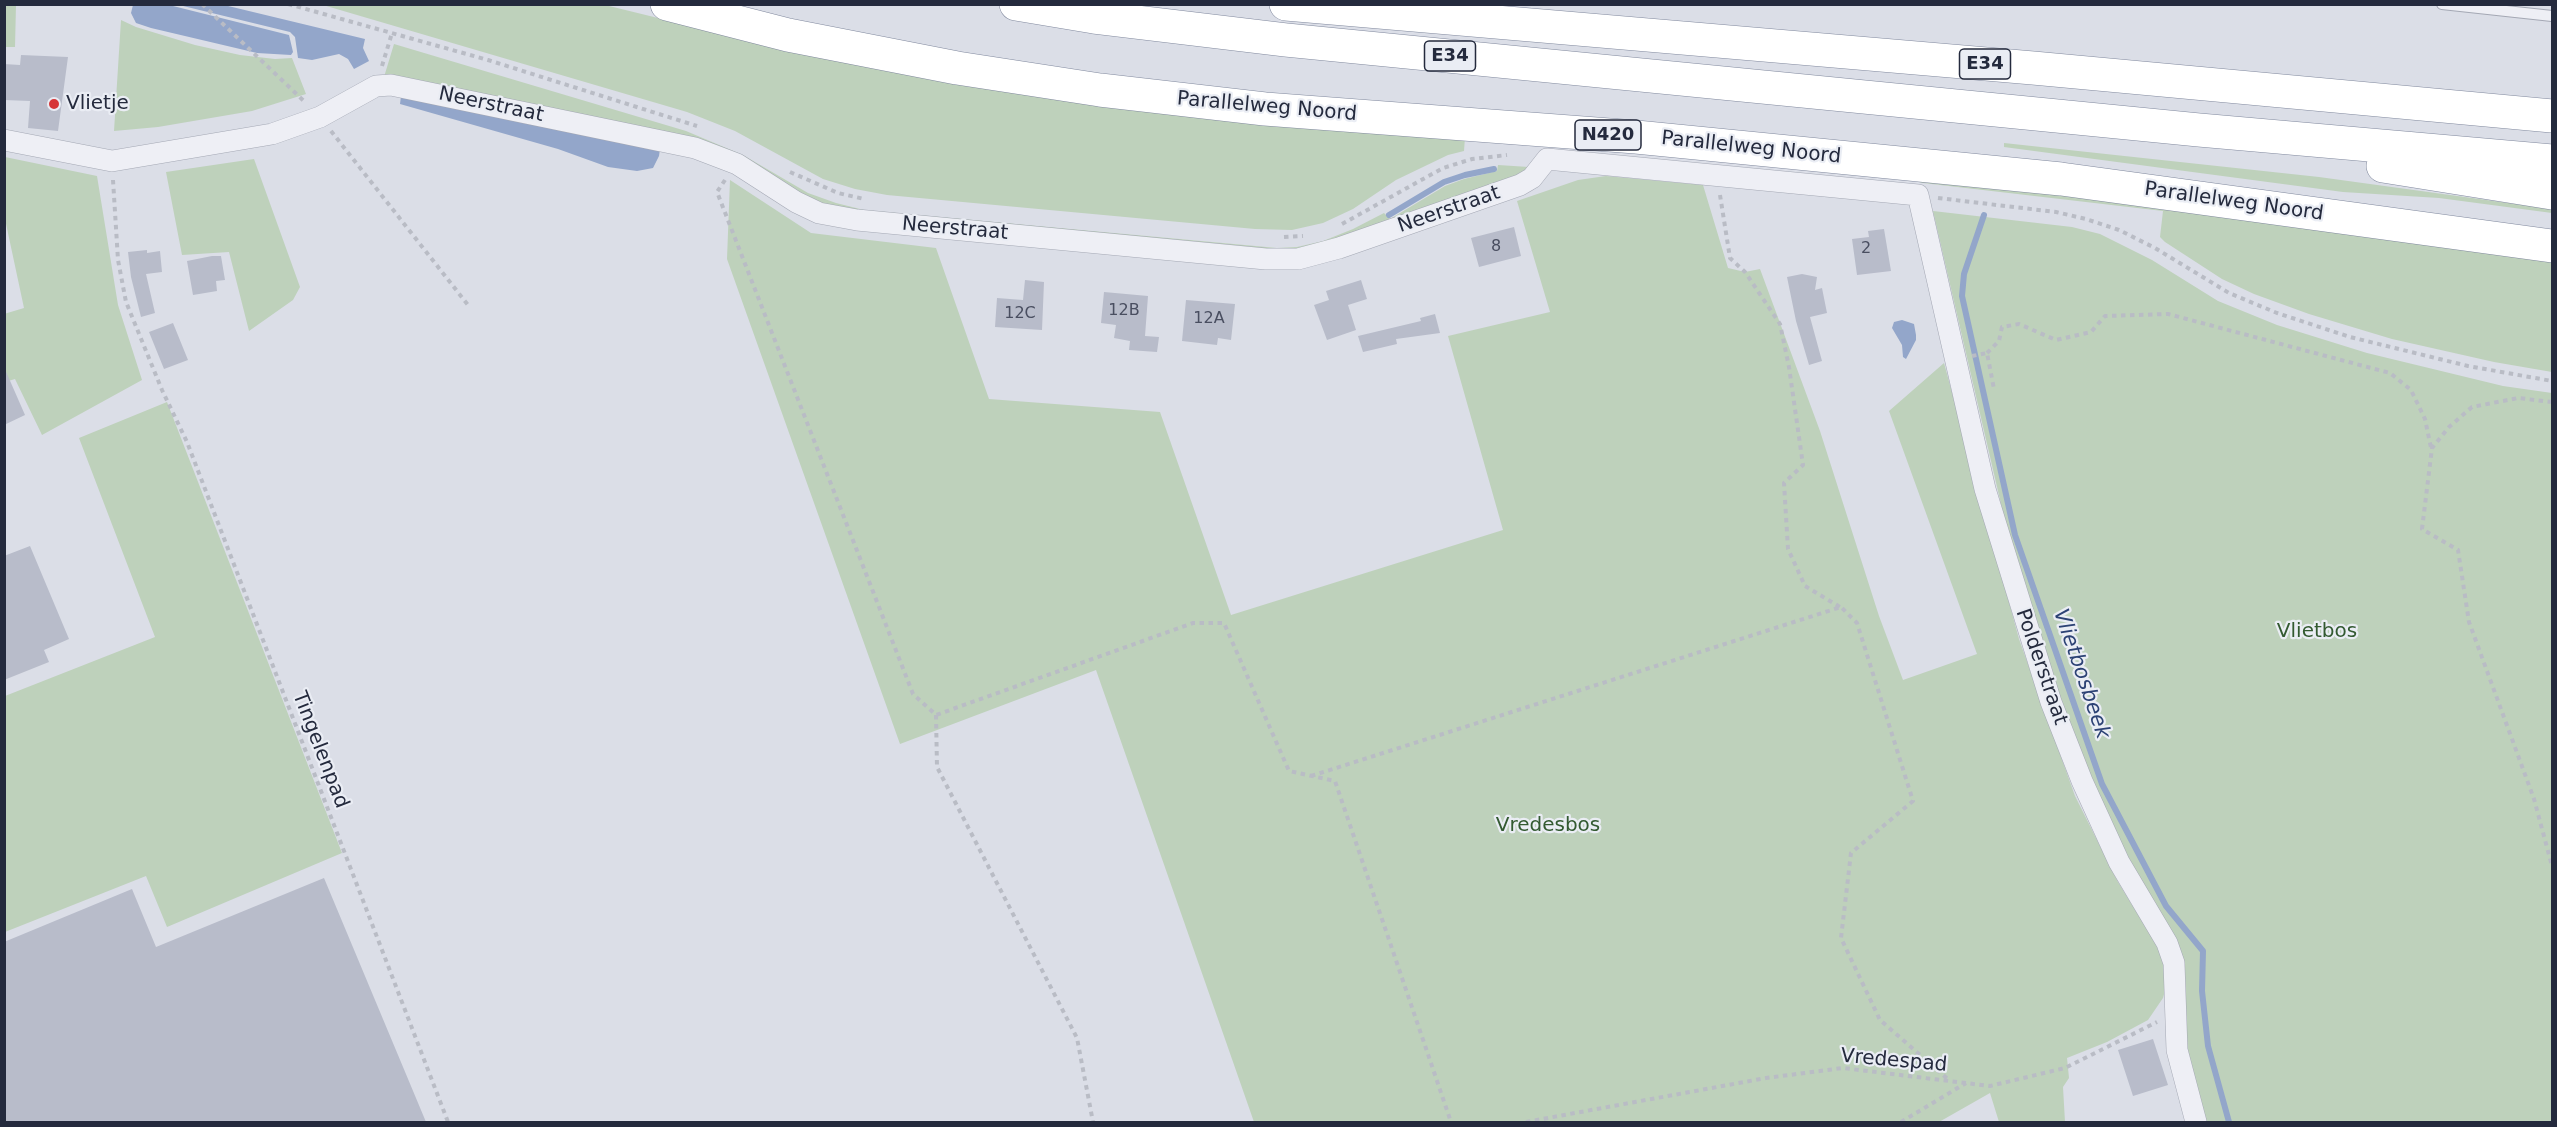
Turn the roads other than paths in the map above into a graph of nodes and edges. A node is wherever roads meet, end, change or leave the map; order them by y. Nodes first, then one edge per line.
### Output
1 (667, 4) edge
2 (741, 4) edge
3 (1016, 4) edge
4 (1286, 4) edge
5 (2442, 4) edge
6 (2553, 16) edge
7 (2553, 116) edge
8 (2199, 130) junction
9 (4, 140) edge
10 (2553, 161) edge
11 (2553, 193) edge
12 (1918, 195) joint
13 (2553, 229) edge
14 (2553, 246) edge
15 (2196, 1122) edge

1 - 14 highway, Parallelweg Noord / N420
2 - 13 highway, Parallelweg Noord / N420
3 - 8 highway, E34
4 - 7 highway, E34
5 - 6 lane
8 - 10 highway, E34
8 - 11 highway
9 - 12 street, Neerstraat
12 - 15 street, Polderstraat

